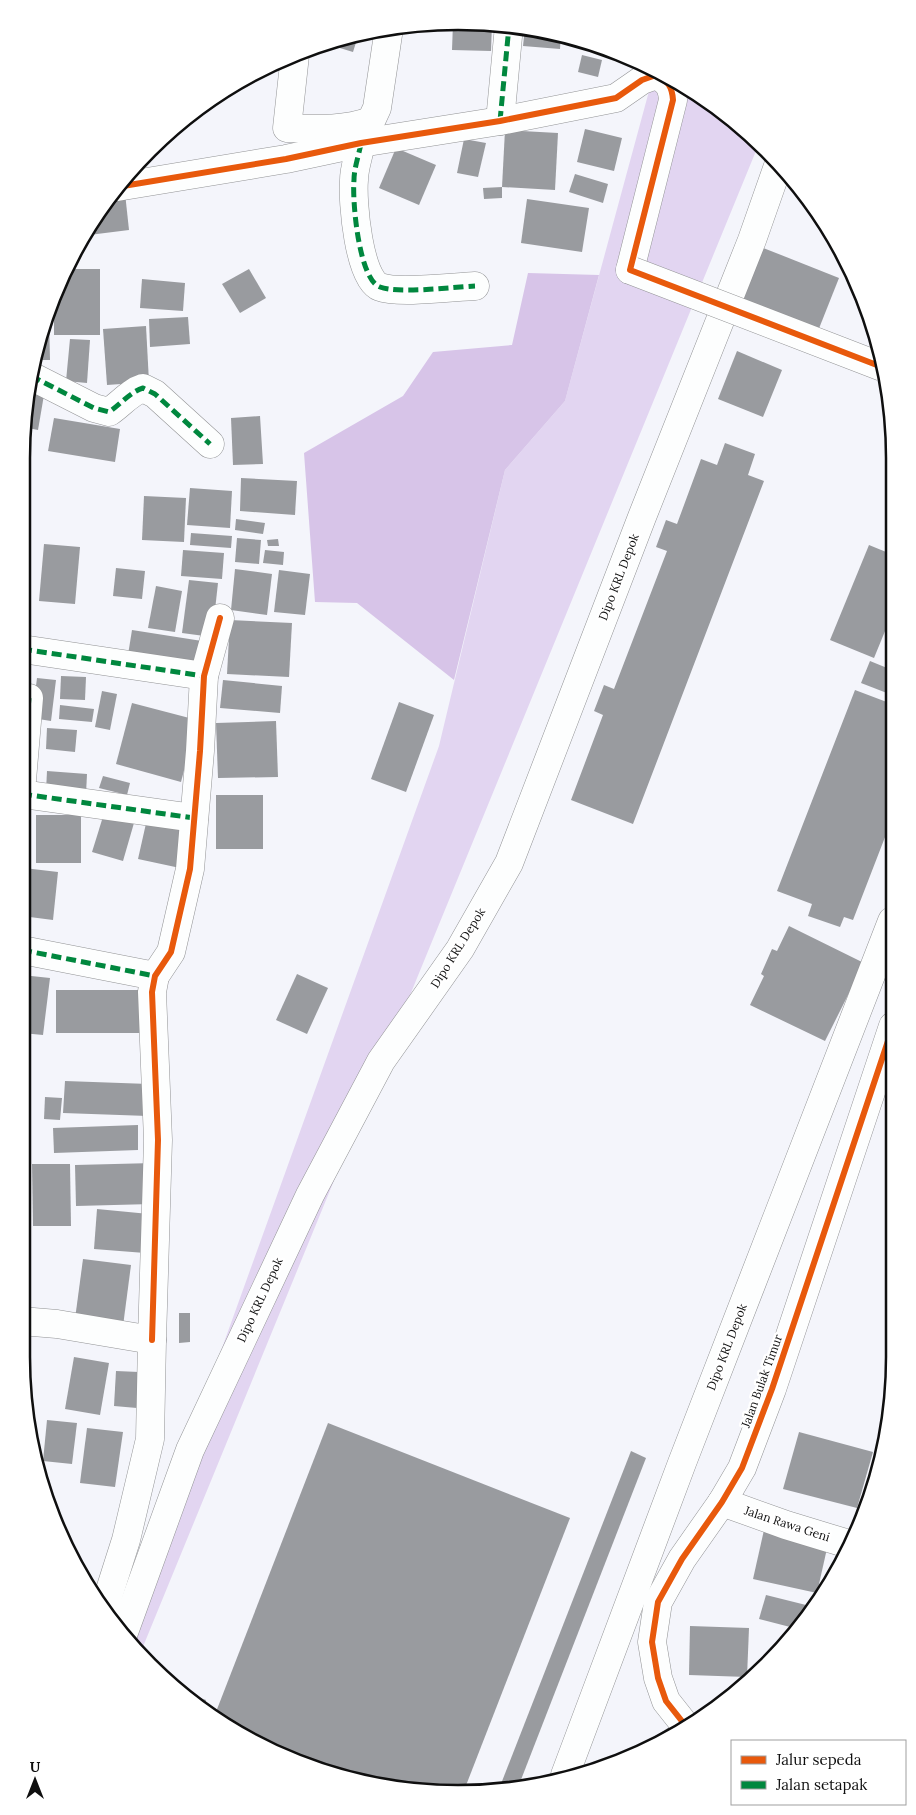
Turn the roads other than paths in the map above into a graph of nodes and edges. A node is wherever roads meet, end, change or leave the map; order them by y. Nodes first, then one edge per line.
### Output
1 (508, 33) edge
2 (388, 36) edge
3 (294, 63) edge
4 (652, 76) edge
5 (671, 86) edge
6 (500, 121) junction
7 (287, 128) junction
8 (361, 143) junction
9 (286, 159) junction
10 (776, 172) edge
11 (128, 185) edge
12 (475, 286) dead end
13 (875, 364) edge
14 (37, 379) edge
15 (210, 444) dead end
16 (220, 618) dead end
17 (30, 650) edge
18 (204, 676) junction
19 (30, 795) edge
20 (194, 818) junction
21 (886, 936) edge
22 (30, 952) edge
23 (155, 976) junction
24 (886, 1047) edge
25 (30, 1322) edge
26 (152, 1340) junction
27 (722, 1502) junction
28 (844, 1542) edge
29 (106, 1601) edge
30 (126, 1627) edge
31 (682, 1722) edge
32 (567, 1771) edge

1 - 6 street
2 - 7 street
3 - 7 street
4 - 6 street, bridge
5 - 13 street, bridge
6 - 8 street
7 - 9 street
8 - 9 street
8 - 12 street
9 - 11 street
10 - 30 street, Dipo KRL Depok
14 - 15 street
16 - 18 street
17 - 18 street
18 - 20 street
19 - 20 street
20 - 23 street
21 - 32 street, Dipo KRL Depok
22 - 23 street
23 - 26 street
24 - 27 street, Jalan Bulak Timur
25 - 26 street
26 - 29 street
27 - 28 street, Jalan Rawa Geni
27 - 31 street, Jalan Bulak Timur

